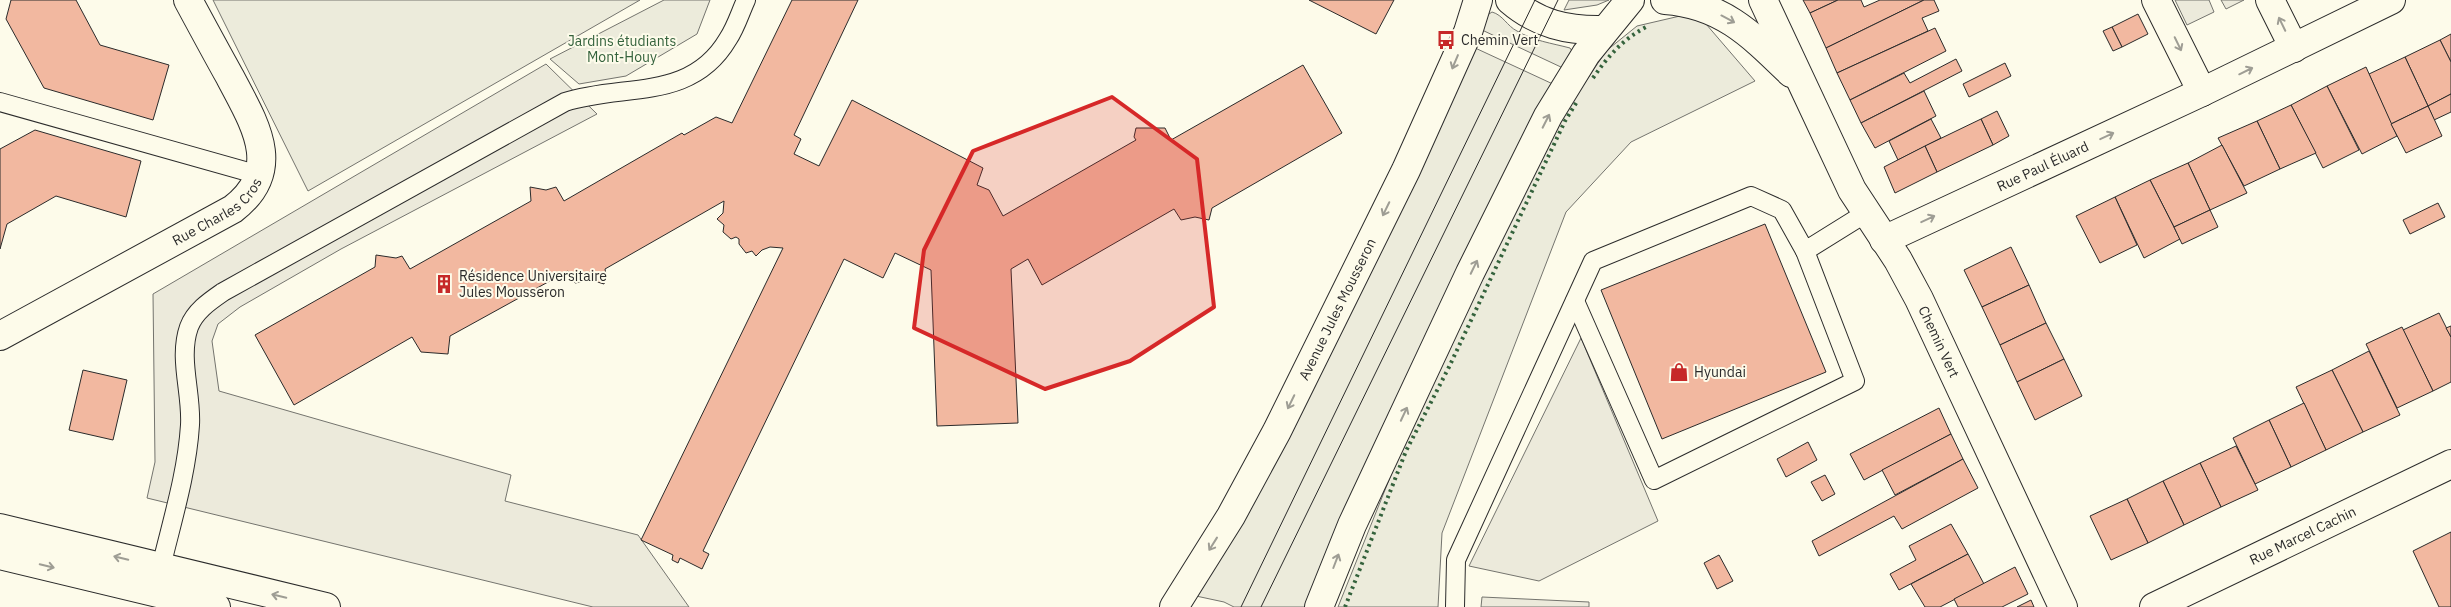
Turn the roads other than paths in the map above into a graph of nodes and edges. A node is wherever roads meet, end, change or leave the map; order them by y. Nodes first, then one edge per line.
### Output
1 (188, 0) edge
2 (746, 0) edge
3 (1478, 0) edge
4 (1510, 0) edge
5 (1661, 0) edge
6 (1665, 0) edge
7 (1764, 0) edge
8 (2156, 0) edge
9 (2270, 0) edge
10 (2391, 0) edge
11 (1627, 4) edge
12 (1604, 30) junction
13 (2294, 48) junction
14 (1801, 83) junction
15 (2202, 92) junction
16 (0, 102) edge
17 (260, 175) junction
18 (1866, 213) junction
19 (1884, 240) junction
20 (1805, 251) junction
21 (1575, 301) junction
22 (0, 336) edge
23 (2451, 464) edge
24 (0, 528) edge
25 (0, 555) edge
26 (161, 567) junction
27 (216, 607) edge
28 (326, 607) edge
29 (1174, 607) edge
30 (1319, 607) edge
31 (1455, 607) edge
32 (2063, 607) edge
33 (2154, 607) edge

1 - 17 street, Rue Charles Cros
2 - 26 lane
3 -> 29 street, Avenue Jules Mousseron
4 - 12 street
5 - 11 street
6 -> 14 street, Chemin Vert
7 - 14 street, Chemin Vert
8 -> 15 street
13 -> 9 street
10 - 13 street, Rue Paul Éluard
11 - 12 street
30 -> 12 street
15 -> 13 street, Rue Paul Éluard
14 - 18 street, Chemin Vert
19 -> 15 street, Rue Paul Éluard
16 - 17 lane
17 - 22 street, Rue Charles Cros
18 - 19 street, Chemin Vert
18 - 20 lane
19 - 32 street, Chemin Vert
20 - 21 lane
20 - 21 lane
21 - 31 lane
23 - 33 street, Rue Marcel Cachin
26 -> 24 street
25 -> 27 street
28 -> 26 street

